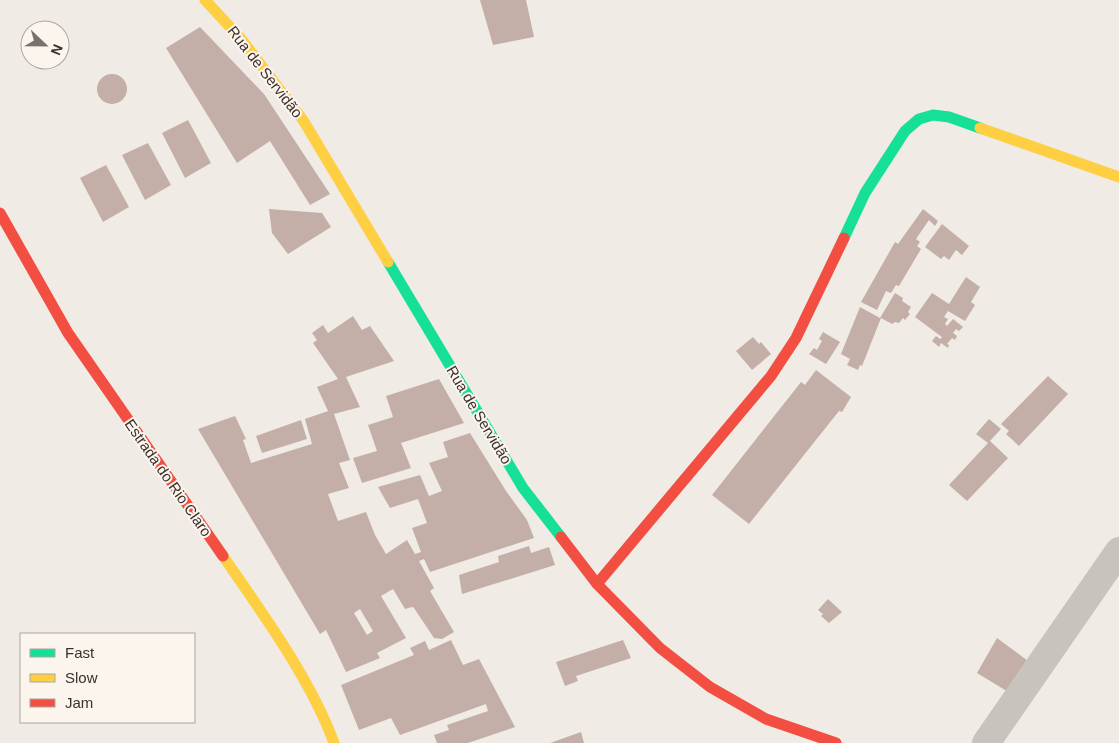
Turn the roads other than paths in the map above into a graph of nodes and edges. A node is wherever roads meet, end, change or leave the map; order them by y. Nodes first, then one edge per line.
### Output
1 (205, 0) edge
2 (1119, 177) edge
3 (0, 213) edge
4 (1119, 551) edge
5 (597, 584) junction
6 (334, 743) edge
7 (836, 743) edge
8 (986, 743) edge

1 - 5 main road, Rua de Servidão
2 - 5 main road
3 - 6 main road, Estrada do Rio Claro
4 - 8 street
5 - 7 main road, Rua de Servidão

